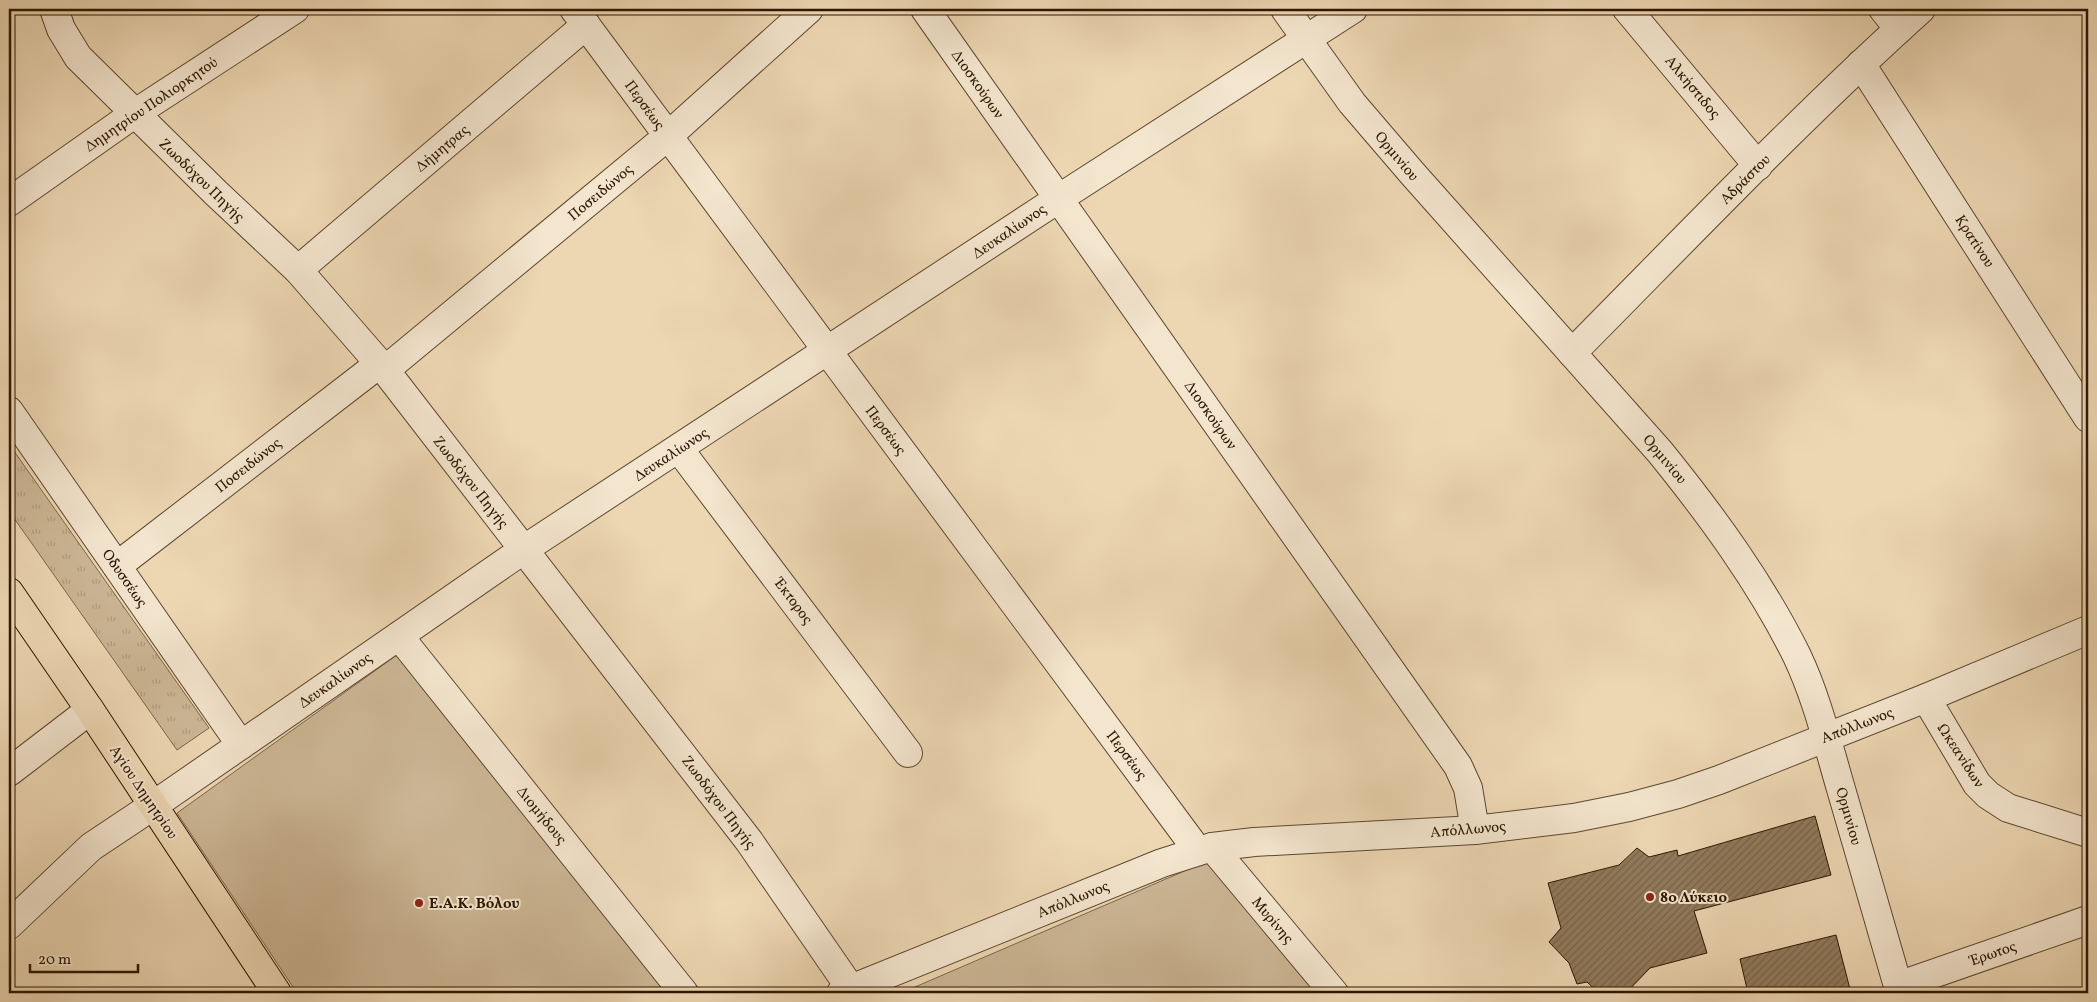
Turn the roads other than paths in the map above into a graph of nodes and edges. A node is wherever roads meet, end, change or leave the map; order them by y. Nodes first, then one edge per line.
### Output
1 (54, 9) edge
2 (295, 9) edge
3 (810, 9) edge
4 (925, 9) edge
5 (1285, 9) edge
6 (1353, 9) edge
7 (1628, 9) edge
8 (1921, 9) edge
9 (580, 17) edge
10 (1891, 19) edge
11 (255, 21) edge
12 (1306, 39) junction
13 (1861, 64) junction
14 (134, 114) junction
15 (668, 136) junction
16 (1758, 166) junction
17 (1058, 199) junction
18 (9, 202) edge
19 (298, 270) junction
20 (828, 352) junction
21 (1572, 353) junction
22 (382, 367) junction
23 (9, 411) edge
24 (2088, 418) edge
25 (679, 449) junction
26 (524, 550) junction
27 (117, 566) junction
28 (11, 600) edge
29 (2088, 630) edge
30 (399, 636) junction
31 (1926, 698) junction
32 (90, 710) junction
33 (1826, 737) junction
34 (241, 745) junction
35 (908, 753) dead end
36 (9, 772) edge
37 (154, 805) junction
38 (1475, 830) junction
39 (2088, 833) edge
40 (1205, 849) junction
41 (2088, 920) edge
42 (9, 925) edge
43 (1899, 990) edge
44 (846, 991) edge
45 (277, 993) edge
46 (684, 993) edge
47 (1334, 993) edge

1 - 14 street, Ζωοδόχου Πηγής
2 - 11 street, Δημητρίου Πολιορκητού
3 - 15 street, Ποσειδώνος
4 - 17 street, Διοσκούρων
5 - 12 street, Ορμινίου
6 - 12 street, Δευκαλίωνος
7 - 16 street, Αλκήστιδος
8 - 10 street, Αδράστου
9 - 15 street, Περσέως
9 - 19 street, Δήμητρας
10 - 13 street, Αδράστου
11 - 14 street, Δημητρίου Πολιορκητού
12 - 17 street, Δευκαλίωνος
12 - 21 street, Ορμινίου
13 - 16 street, Αδράστου
13 - 24 street, Κρατίνου
14 - 18 street, Δημητρίου Πολιορκητού
14 - 19 street, Ζωοδόχου Πηγής
15 - 20 street, Περσέως
15 - 22 street, Ποσειδώνος
16 - 21 street, Αδράστου
17 - 20 street, Δευκαλίωνος
17 - 38 street, Διοσκούρων
19 - 22 street, Ζωοδόχου Πηγής
20 - 25 street, Δευκαλίωνος
20 - 40 street, Περσέως
21 - 33 street, Ορμινίου
22 - 26 street, Ζωοδόχου Πηγής
22 - 27 street, Ποσειδώνος
23 - 27 street, Οδυσσέως
25 - 26 street, Δευκαλίωνος
25 - 35 street, Έκτορος
26 - 30 street, Δευκαλίωνος
26 - 44 street, Ζωοδόχου Πηγής
27 - 34 street, Οδυσσέως
28 - 32 main road, Αγίου Δημητρίου
29 - 31 street, Απόλλωνος
30 - 34 street, Δευκαλίωνος
30 - 46 street, Διομήδους
31 - 33 street, Απόλλωνος
31 - 39 street, Ωκεανίδων
32 - 36 street
32 - 37 main road, Αγίου Δημητρίου
33 - 38 street, Απόλλωνος
33 - 43 street, Ορμινίου
34 - 37 street, Δευκαλίωνος
37 - 42 street, Δευκαλίωνος
37 - 45 main road, Αγίου Δημητρίου
38 - 40 street, Απόλλωνος
40 - 44 street, Απόλλωνος
40 - 47 street, Μυρίνης
41 - 43 street, Έρωτος

